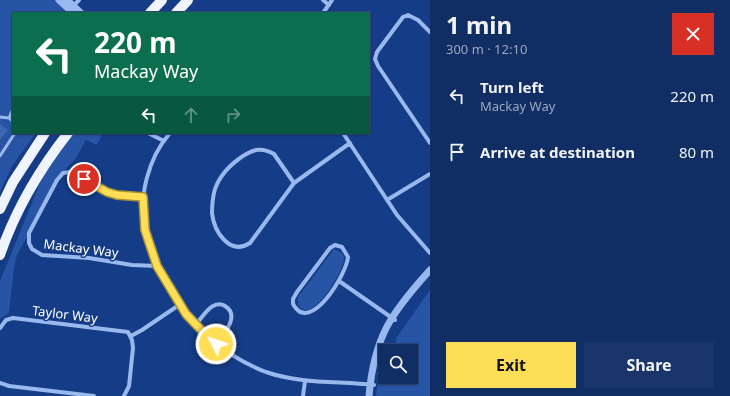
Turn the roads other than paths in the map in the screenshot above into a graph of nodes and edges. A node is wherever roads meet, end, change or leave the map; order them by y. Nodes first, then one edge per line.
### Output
1 (59, 0) edge
2 (67, 0) edge
3 (79, 0) edge
4 (162, 0) edge
5 (188, 0) edge
6 (323, 0) edge
7 (332, 0) edge
8 (329, 5) junction
9 (72, 10) edge
10 (151, 12) edge
11 (177, 12) edge
12 (324, 12) edge
13 (430, 32) edge
14 (12, 111) dead end
15 (0, 117) edge
16 (9, 118) junction
17 (12, 121) edge
18 (14, 134) edge
19 (44, 134) edge
20 (67, 134) edge
21 (150, 134) edge
22 (169, 134) edge
23 (344, 134) edge
24 (164, 141) junction
25 (350, 143) junction
26 (430, 143) edge
27 (0, 156) edge
28 (430, 174) edge
29 (294, 183) junction
30 (143, 197) junction
31 (387, 200) junction
32 (0, 209) edge
33 (430, 253) edge
34 (0, 255) edge
35 (157, 266) junction
36 (430, 270) edge
37 (430, 276) edge
38 (339, 281) junction
39 (179, 305) junction
40 (393, 319) junction
41 (196, 324) junction
42 (0, 328) edge
43 (131, 336) junction
44 (216, 344) junction
45 (305, 381) junction
46 (0, 383) edge
47 (372, 384) junction
48 (94, 396) edge
49 (124, 396) edge
50 (303, 396) edge
51 (369, 396) edge
52 (373, 396) edge

1 - 9 street
2 - 9 street
3 - 9 street
4 - 10 highway
5 - 11 highway
6 - 8 street
7 - 8 street
8 - 12 street
13 - 26 street
14 - 16 lane
15 - 16 lane
16 - 17 lane
18 - 27 lane
19 - 32 highway
20 - 34 highway
21 - 24 street
22 - 24 street
23 - 25 street
24 - 30 street
25 - 29 street
25 - 31 street
28 - 31 street
29 - 29 street
30 - 35 street
30 - 35 street, Mackay Way
31 - 33 street
35 - 39 street
36 - 40 street
37 - 40 street
38 - 38 street
38 - 40 street
39 - 41 street
39 - 43 street
40 - 47 street
41 - 44 street
41 - 44 street
42 - 43 street, Taylor Way
43 - 49 street
44 - 45 street
45 - 47 street
45 - 50 street
46 - 48 street
47 - 51 street
47 - 52 street

